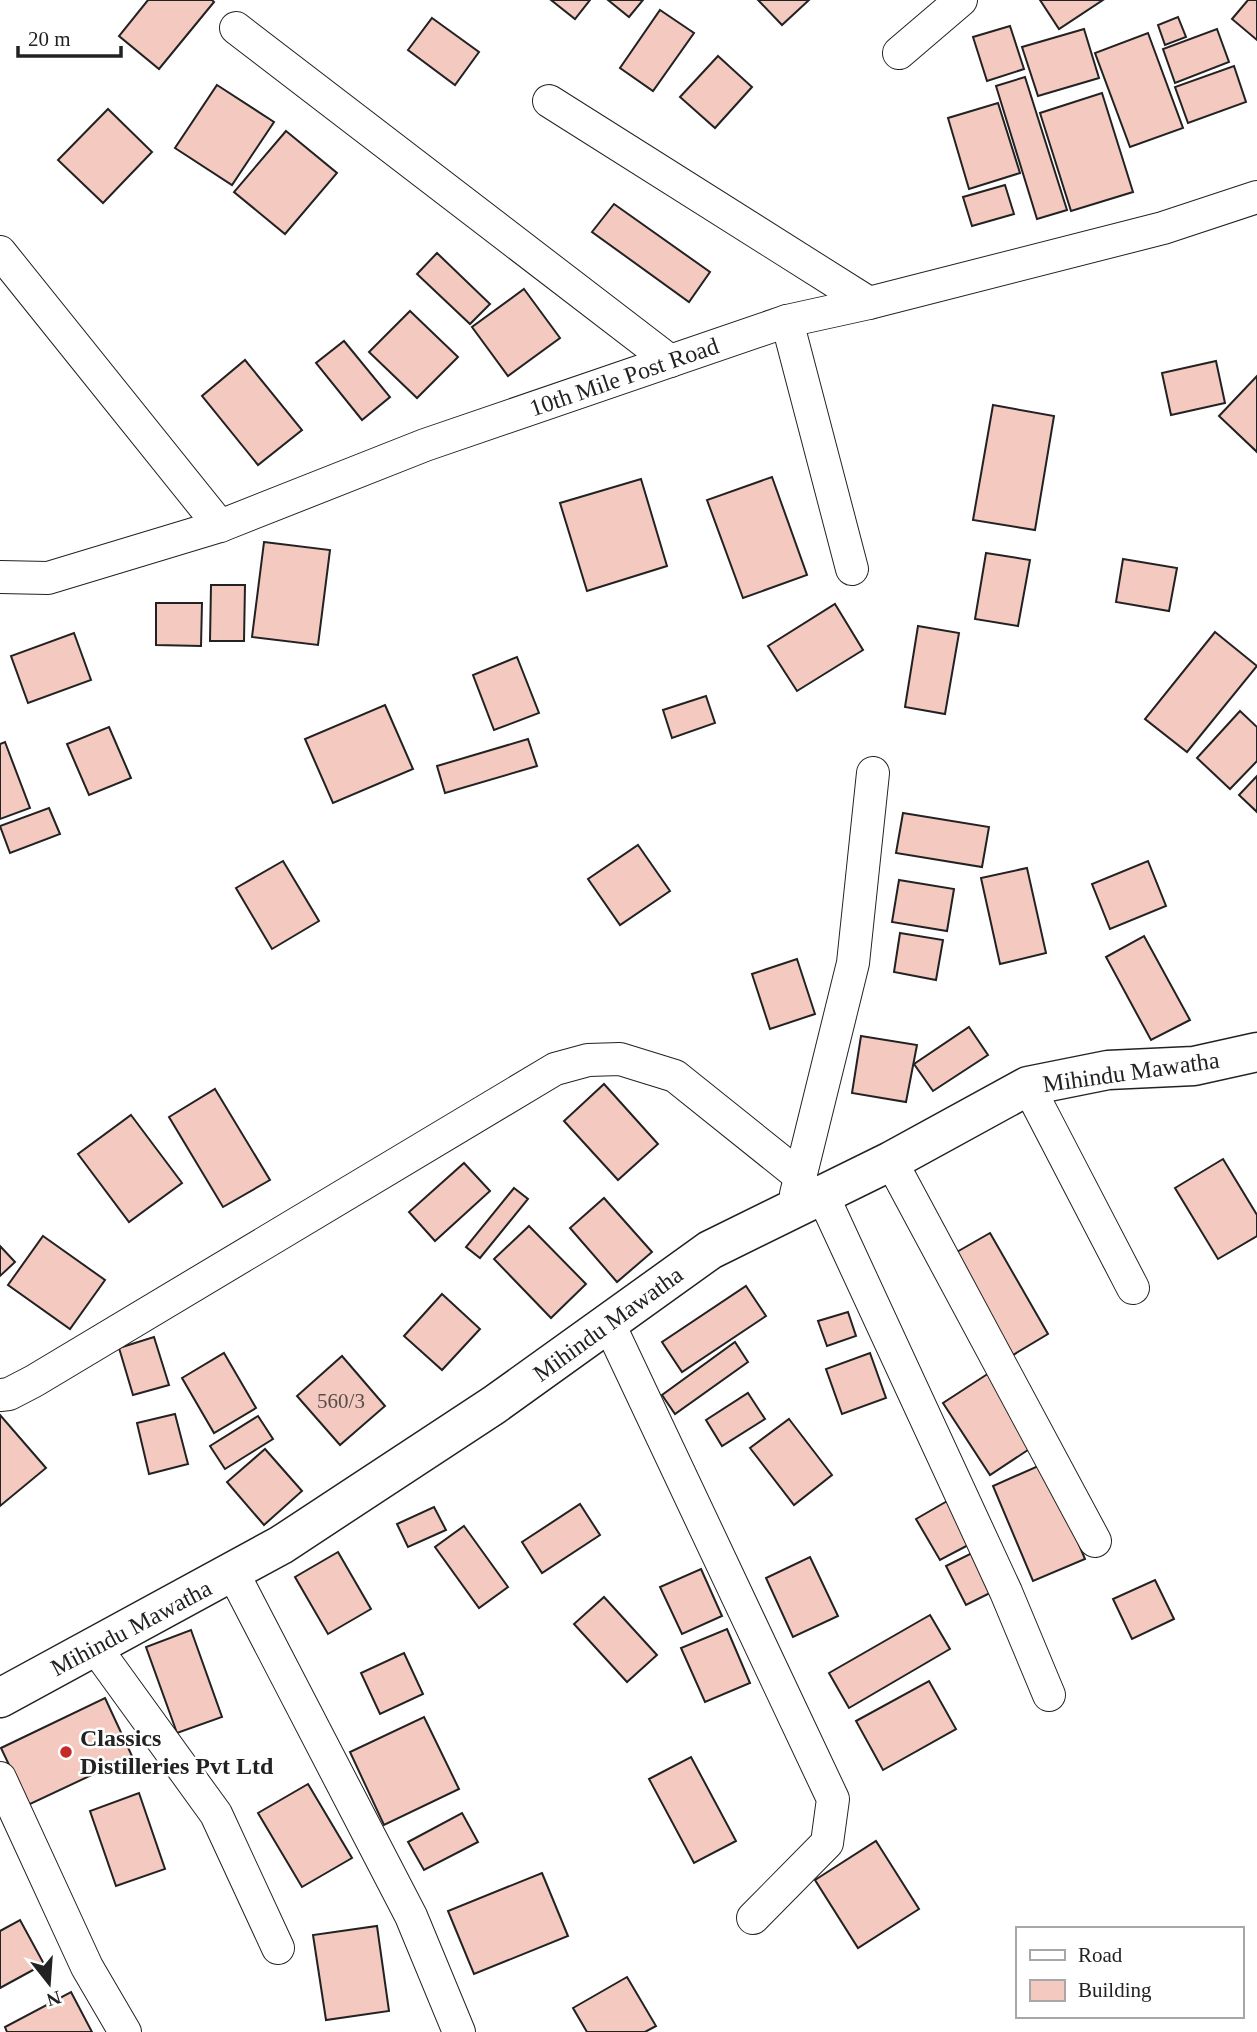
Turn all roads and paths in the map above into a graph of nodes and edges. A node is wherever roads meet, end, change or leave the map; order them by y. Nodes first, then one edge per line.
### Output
1 (961, 0) edge
2 (236, 28) dead end
3 (899, 52) dead end
4 (549, 101) dead end
5 (1257, 197) edge
6 (0, 252) edge
7 (869, 303) junction
8 (787, 321) junction
9 (670, 361) junction
10 (220, 526) junction
11 (852, 569) dead end
12 (0, 577) edge
13 (873, 773) dead end
14 (1257, 1052) edge
15 (1028, 1086) junction
16 (891, 1161) junction
17 (805, 1193) junction
18 (1133, 1288) dead end
19 (609, 1324) junction
20 (0, 1395) edge
21 (1095, 1541) dead end
22 (233, 1573) junction
23 (96, 1647) junction
24 (1049, 1695) dead end
25 (0, 1698) edge
26 (0, 1778) edge
27 (753, 1919) dead end
28 (278, 1948) dead end
29 (125, 2032) edge
30 (459, 2032) edge

1 - 3 street
2 - 9 street
4 - 7 street
5 - 7 street, 10th Mile Post Road
6 - 10 street
7 - 8 street, 10th Mile Post Road
8 - 9 street, 10th Mile Post Road
8 - 11 street
9 - 10 street, 10th Mile Post Road
10 - 12 street, 10th Mile Post Road
13 - 17 street
14 - 15 street, Mihindu Mawatha
15 - 16 street, Mihindu Mawatha
15 - 18 street
16 - 17 street, Mihindu Mawatha
16 - 21 street
17 - 19 street, Mihindu Mawatha
17 - 20 street
17 - 24 street
19 - 22 street, Mihindu Mawatha
19 - 27 street
22 - 23 street, Mihindu Mawatha
22 - 30 street
23 - 25 street, Mihindu Mawatha
23 - 28 street
26 - 29 street

